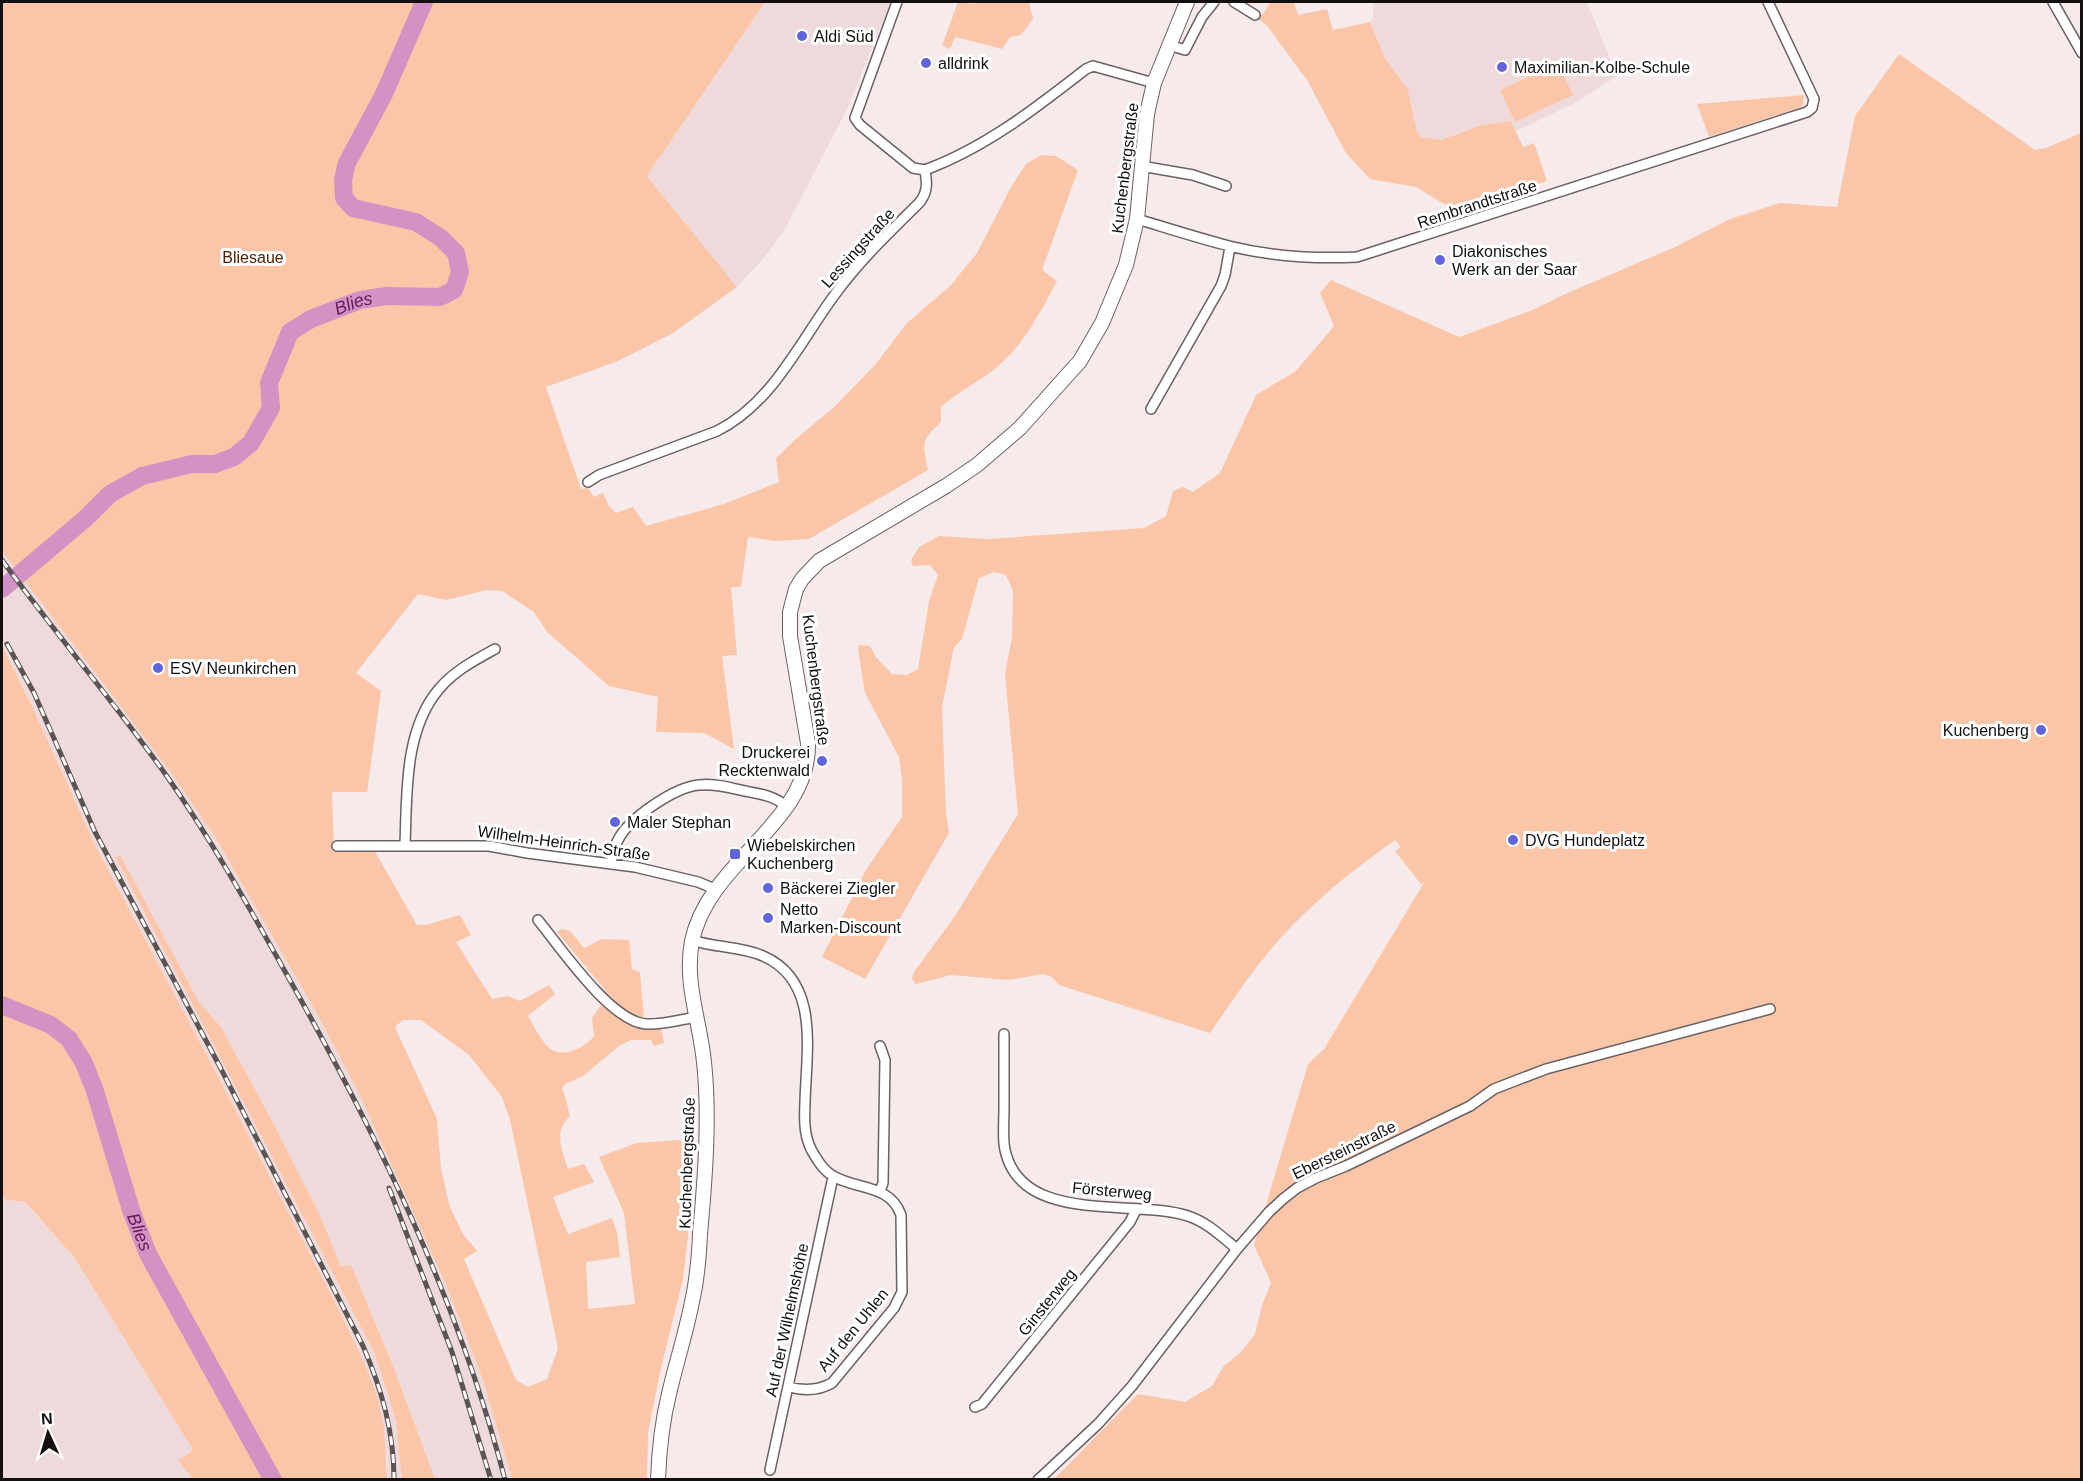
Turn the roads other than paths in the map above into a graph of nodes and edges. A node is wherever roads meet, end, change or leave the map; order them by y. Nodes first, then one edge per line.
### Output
1 (897, 2) edge
2 (1186, 2) edge
3 (1214, 2) edge
4 (1234, 2) edge
5 (1768, 2) edge
6 (2052, 2) edge
7 (1255, 15) dead end
8 (1170, 45) junction
9 (2082, 53) edge
10 (1154, 83) junction
11 (1141, 165) junction
12 (925, 170) junction
13 (1226, 186) dead end
14 (1137, 219) junction
15 (1230, 247) junction
16 (1151, 409) dead end
17 (588, 482) dead end
18 (495, 649) dead end
19 (787, 807) junction
20 (405, 845) junction
21 (337, 846) dead end
22 (611, 863) junction
23 (715, 889) junction
24 (538, 920) dead end
25 (692, 940) junction
26 (1770, 1009) dead end
27 (696, 1017) junction
28 (1004, 1034) dead end
29 (880, 1046) dead end
30 (833, 1177) junction
31 (880, 1191) junction
32 (1136, 1210) junction
33 (1237, 1249) junction
34 (789, 1387) junction
35 (975, 1407) dead end
36 (770, 1470) dead end
37 (658, 1479) edge
38 (1038, 1479) edge

1 - 12 street
2 - 8 main road, Kuchenbergstraße
3 - 8 street
4 - 7 street
5 - 15 street, Rembrandtstraße
6 - 9 street
8 - 10 main road, Kuchenbergstraße
10 - 11 main road, Kuchenbergstraße
10 - 12 street
11 - 13 street
11 - 14 main road, Kuchenbergstraße
12 - 17 street, Lessingstraße
14 - 15 street, Rembrandtstraße
14 - 19 main road, Kuchenbergstraße
15 - 16 street
18 - 20 street
19 - 22 street
19 - 23 main road, Kuchenbergstraße
20 - 21 street, Wilhelm-Heinrich-Straße
20 - 22 street, Wilhelm-Heinrich-Straße
22 - 23 street, Wilhelm-Heinrich-Straße
23 - 25 main road, Kuchenbergstraße
24 - 27 street
25 - 27 main road, Kuchenbergstraße
25 - 30 street
26 - 33 street, Ebersteinstraße
27 - 37 main road, Kuchenbergstraße
28 - 32 street, Försterweg
29 - 31 street
30 - 31 street, Auf den Uhlen
30 - 34 street, Auf der Wilhelmshöhe
31 - 34 street, Auf den Uhlen
32 - 33 street, Försterweg
32 - 35 street, Ginsterweg
33 - 38 street, Ebersteinstraße
34 - 36 street, Auf der Wilhelmshöhe

